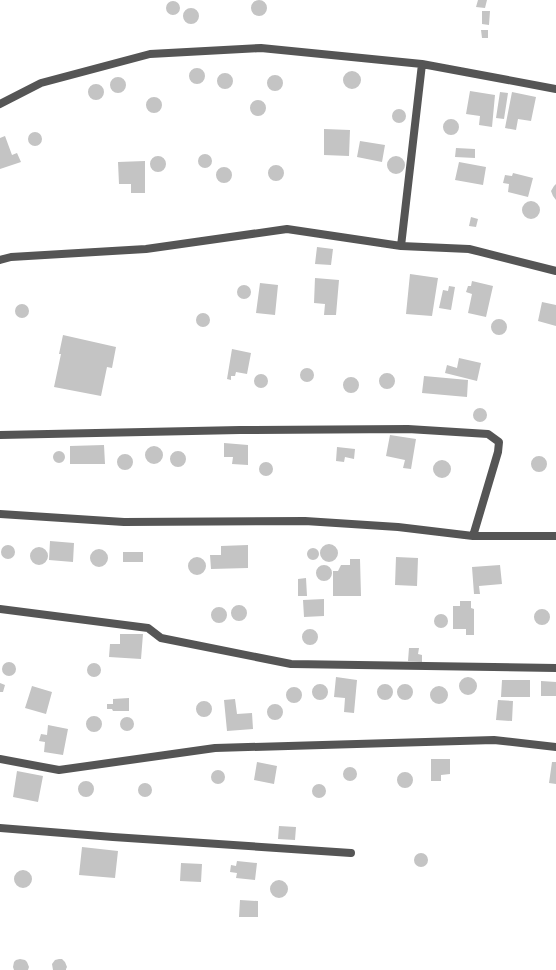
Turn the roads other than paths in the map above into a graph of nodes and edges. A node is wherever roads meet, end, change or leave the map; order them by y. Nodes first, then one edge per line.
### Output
1 (422, 64) junction
2 (556, 89) edge
3 (0, 104) edge
4 (401, 246) junction
5 (0, 260) edge
6 (556, 271) edge
7 (0, 435) edge
8 (0, 514) edge
9 (473, 536) junction
10 (556, 536) edge
11 (0, 609) edge
12 (556, 668) edge
13 (556, 747) edge
14 (0, 759) edge
15 (0, 828) edge
16 (351, 853) dead end

1 - 2 street
1 - 3 street
1 - 4 street
4 - 5 street
4 - 6 street
7 - 9 street
8 - 9 street
9 - 10 street
11 - 12 street
13 - 14 street
15 - 16 street

